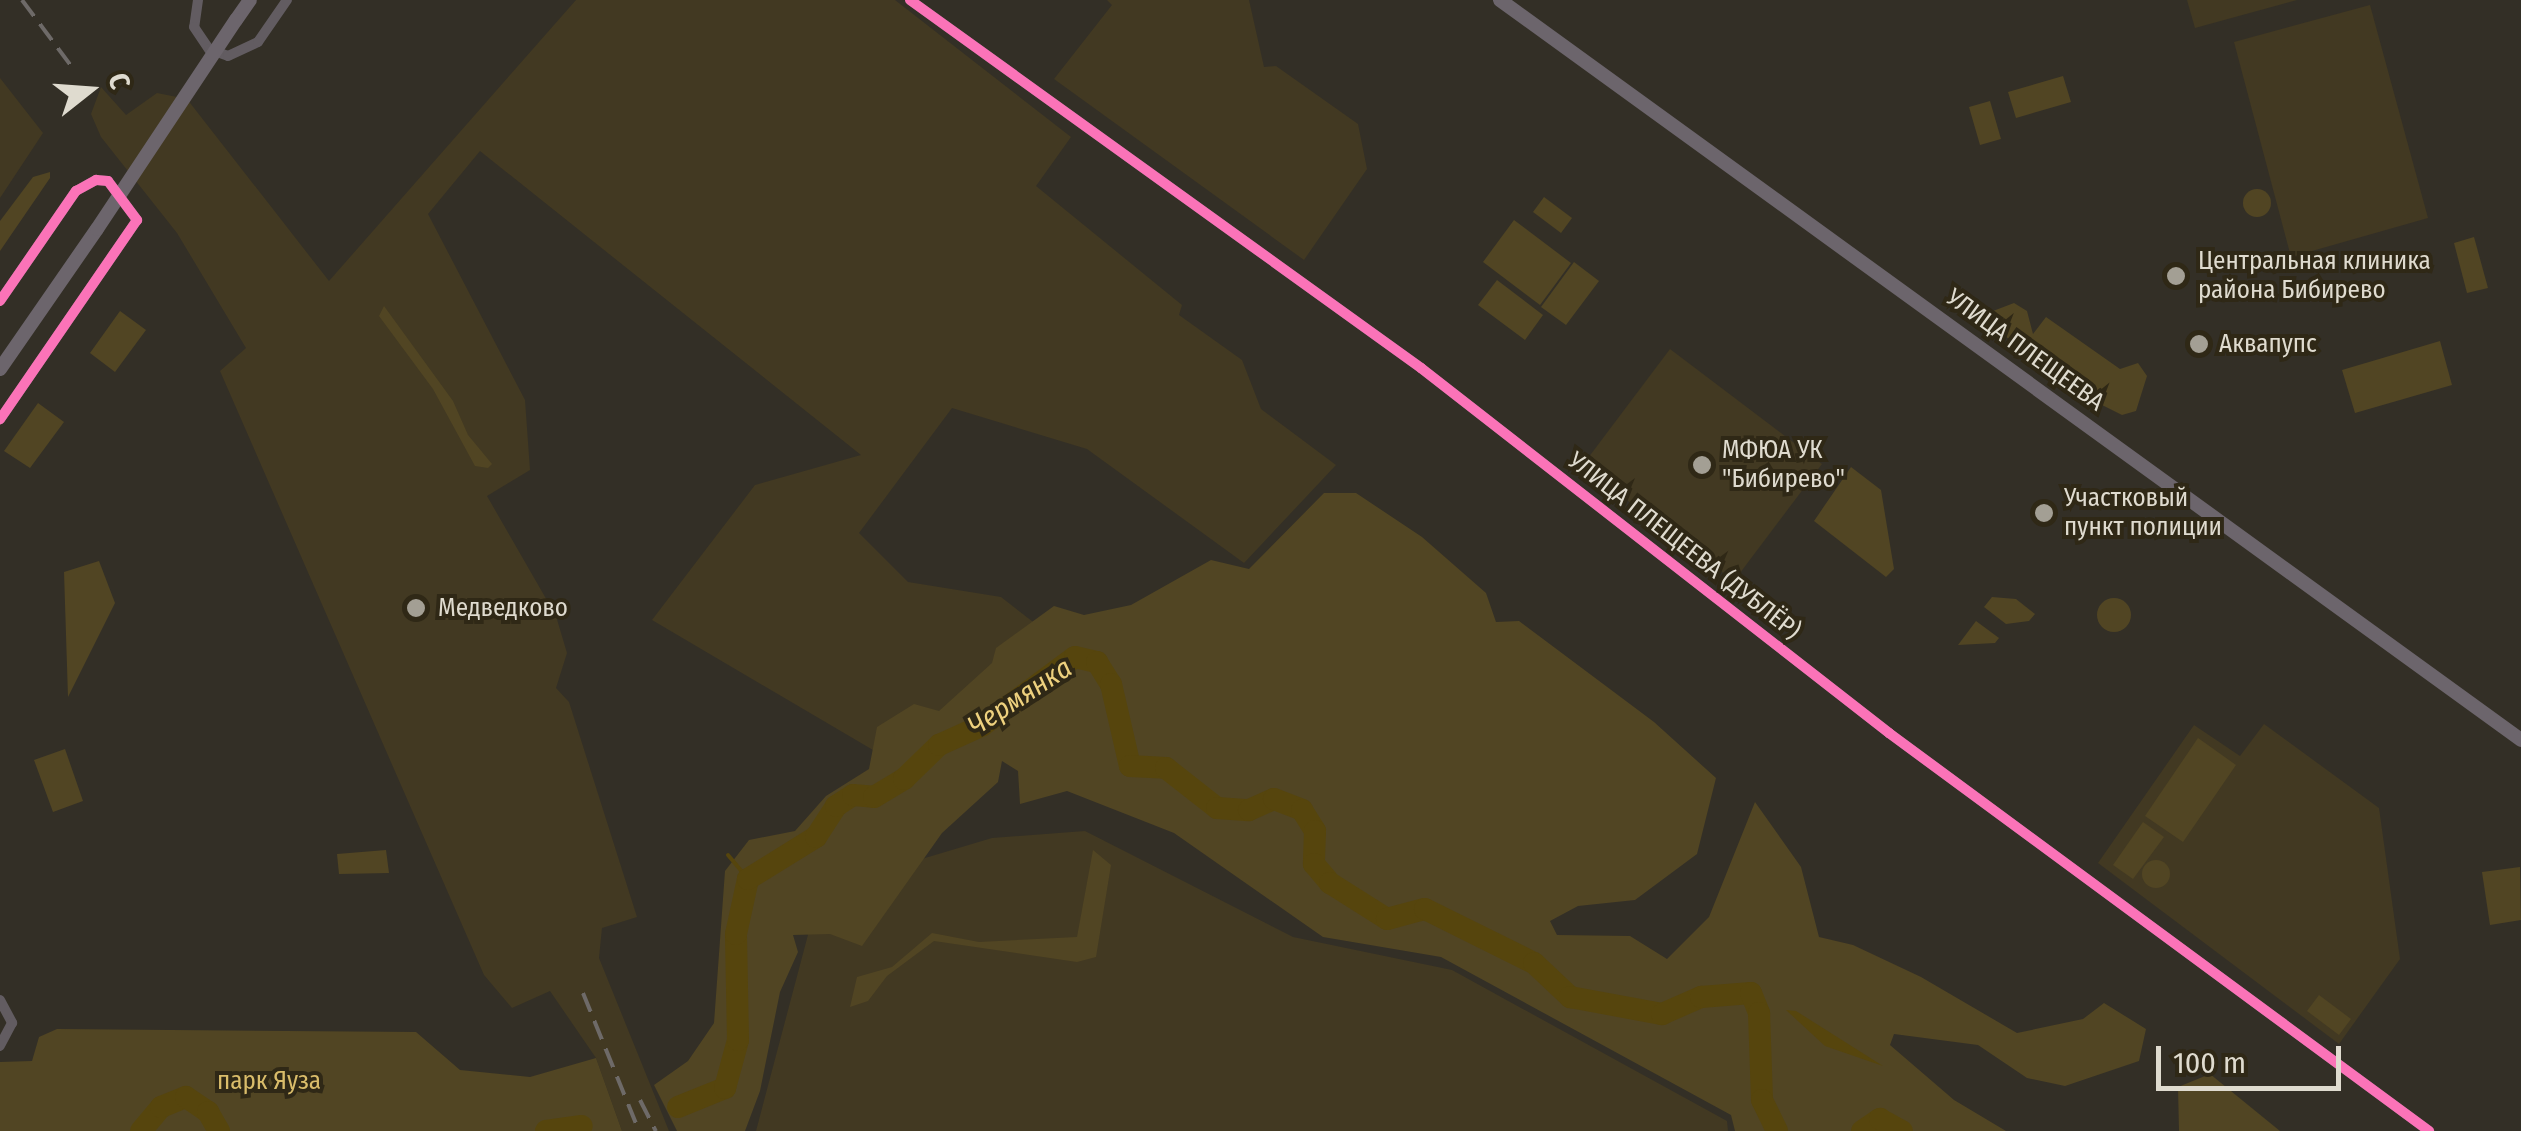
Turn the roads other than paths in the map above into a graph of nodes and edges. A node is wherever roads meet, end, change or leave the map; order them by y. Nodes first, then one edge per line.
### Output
1 (198, 0) edge
2 (250, 0) edge
3 (288, 0) edge
4 (910, 0) edge
5 (1500, 0) edge
6 (0, 301) edge
7 (0, 369) edge
8 (0, 419) edge
9 (2521, 740) edge
10 (0, 1000) edge
11 (0, 1046) edge
12 (2429, 1131) edge

1 - 3 street
2 - 7 main road, bridge
4 - 12 street, УЛИЦА ПЛЕЩЕЕВА (ДУБЛЁР)
5 - 9 main road, УЛИЦА ПЛЕЩЕЕВА
6 - 8 street
10 - 11 street

